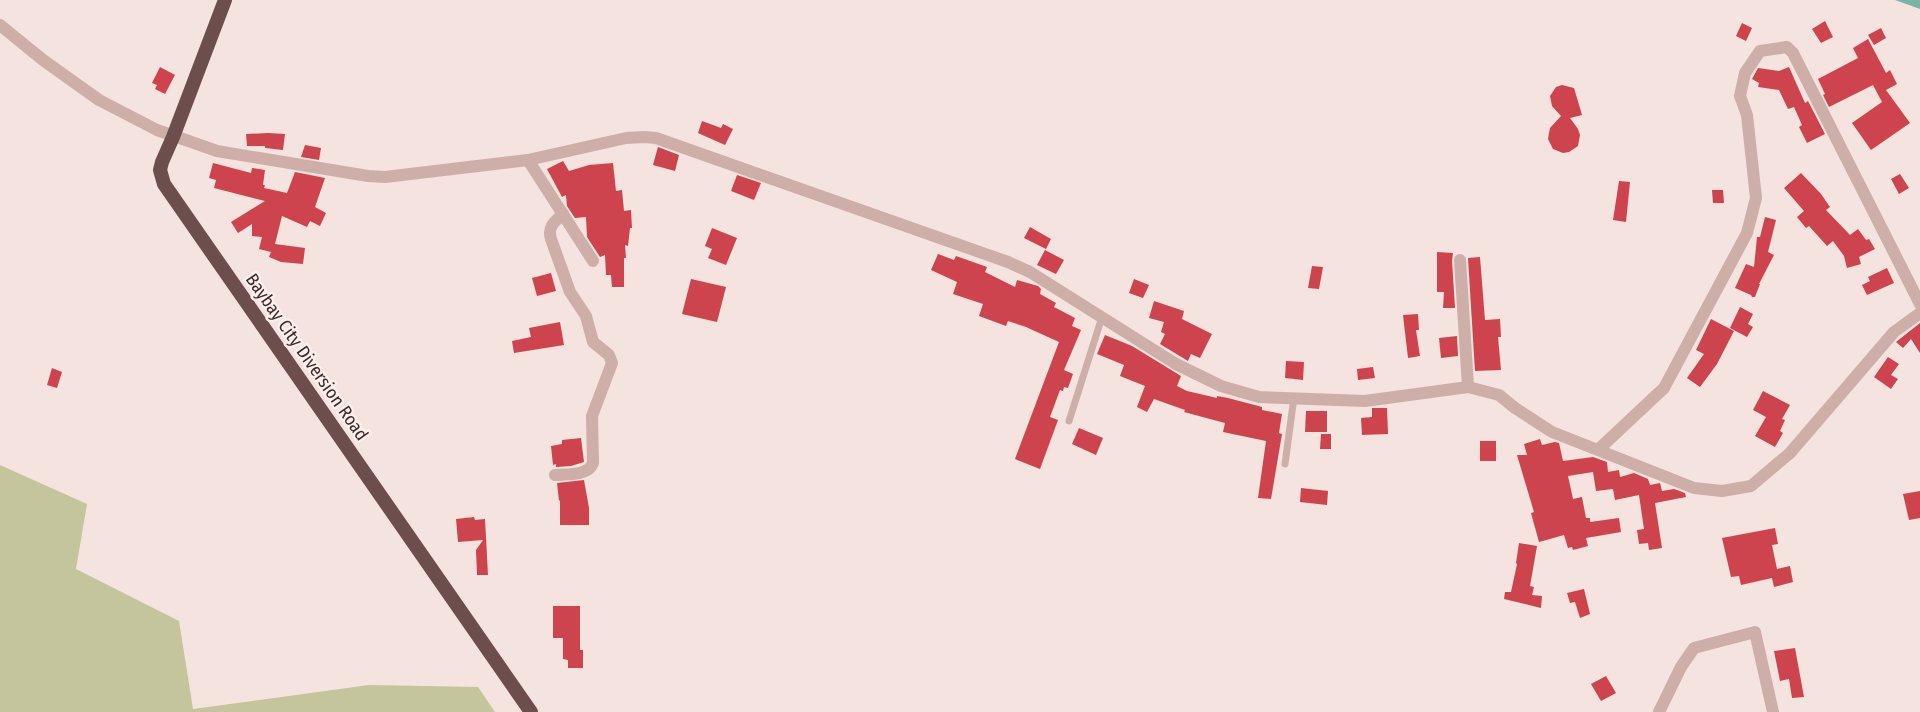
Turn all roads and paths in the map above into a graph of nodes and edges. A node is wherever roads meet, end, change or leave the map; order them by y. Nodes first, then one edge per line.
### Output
1 (224, 0) edge
2 (0, 25) edge
3 (173, 136) junction
4 (528, 160) junction
5 (563, 214) junction
6 (1460, 260) dead end
7 (593, 261) dead end
8 (1920, 304) edge
9 (1920, 313) edge
10 (1102, 318) junction
11 (1468, 387) junction
12 (1294, 398) junction
13 (1069, 421) dead end
14 (1599, 449) junction
15 (1286, 464) dead end
16 (555, 476) dead end
17 (531, 712) edge
18 (1659, 712) edge
19 (1773, 712) edge

1 - 3 highway, Baybay City Diversion Road
2 - 3 street
3 - 4 street
3 - 17 highway, Baybay City Diversion Road
4 - 5 street
4 - 10 street
5 - 7 street
5 - 16 street
6 - 11 street
8 - 14 street
9 - 14 street
10 - 12 street
10 - 13 lane
11 - 12 street
11 - 14 street
12 - 15 lane
18 - 19 street

